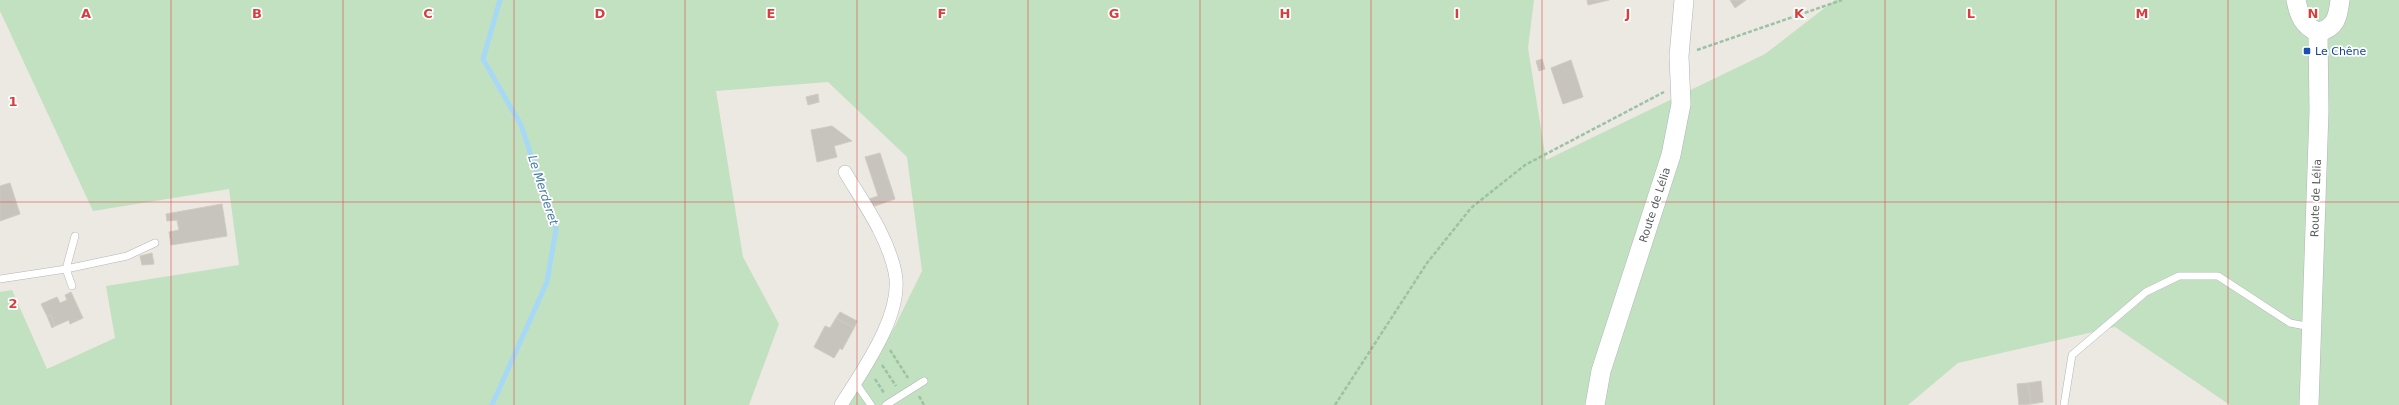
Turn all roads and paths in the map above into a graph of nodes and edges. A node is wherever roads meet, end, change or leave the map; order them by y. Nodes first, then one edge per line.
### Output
1 (1684, 0) edge
2 (1842, 0) edge
3 (2296, 0) edge
4 (2340, 0) edge
5 (2318, 32) junction
6 (1679, 56) junction
7 (1680, 84) junction
8 (845, 172) dead end
9 (75, 236) dead end
10 (155, 243) dead end
11 (66, 269) junction
12 (0, 279) edge
13 (72, 286) dead end
14 (2311, 327) junction
15 (888, 347) dead end
16 (880, 361) dead end
17 (871, 374) dead end
18 (924, 381) dead end
19 (855, 382) junction
20 (914, 388) junction
21 (902, 395) junction
22 (888, 404) edge
23 (841, 405) edge
24 (871, 405) edge
25 (924, 405) edge
26 (1335, 405) edge
27 (1595, 405) edge
28 (2064, 405) edge
29 (2309, 405) edge

1 - 6 street, Route de Lélia
2 - 6 path
3 - 5 street
4 - 5 street
5 - 14 street, Route de Lélia
6 - 7 street, Route de Lélia
7 - 26 path
7 - 27 street, Route de Lélia
8 - 19 street
9 - 11 lane
10 - 11 lane
11 - 12 lane
11 - 13 lane
14 - 28 lane
14 - 29 street, Route de Lélia
15 - 20 path
16 - 21 path
17 - 22 path
18 - 20 lane
19 - 23 street
19 - 24 lane
20 - 21 lane
20 - 25 path
21 - 22 lane

